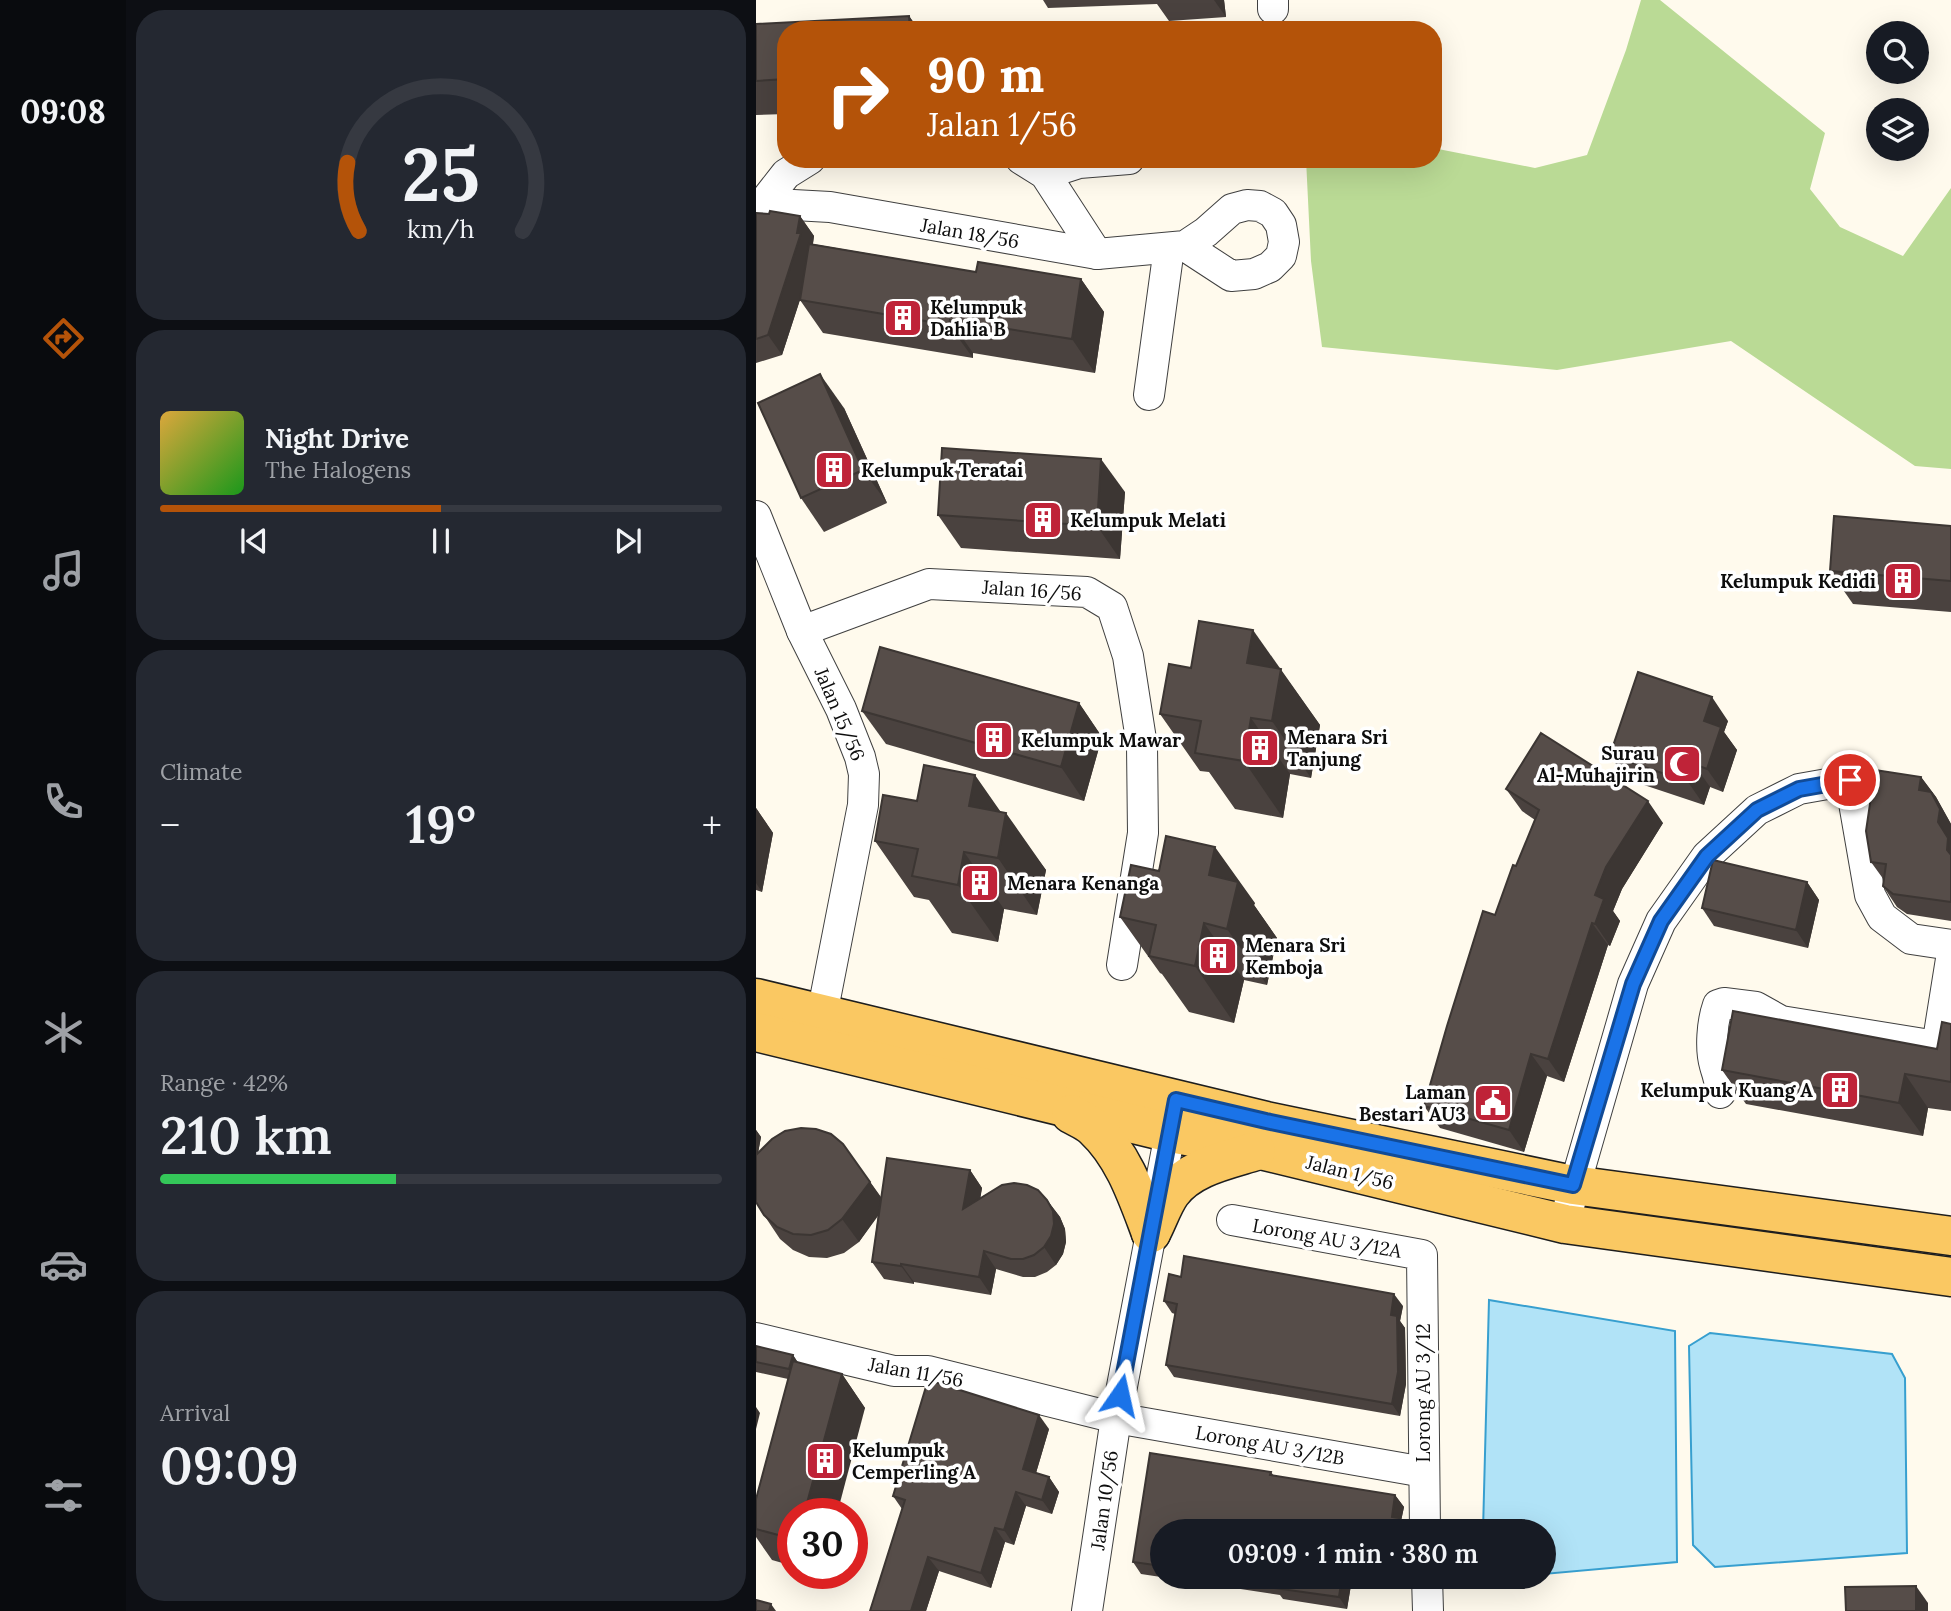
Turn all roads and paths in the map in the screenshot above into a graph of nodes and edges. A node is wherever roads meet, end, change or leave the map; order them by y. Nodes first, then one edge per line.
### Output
1 (796, 168) edge
2 (1034, 168) edge
3 (760, 202) edge
4 (1097, 254) junction
5 (1149, 395) dead end
6 (756, 516) edge
7 (802, 631) junction
8 (1951, 945) edge
9 (1951, 959) edge
10 (1122, 965) edge
11 (756, 998) edge
12 (819, 1031) junction
13 (756, 1032) edge
14 (1720, 1093) edge
15 (1048, 1102) junction
16 (1173, 1116) junction
17 (1261, 1150) junction
18 (1573, 1185) junction
19 (1232, 1220) dead end
20 (1565, 1224) junction
21 (1151, 1233) junction
22 (1951, 1236) edge
23 (1422, 1255) joint
24 (1951, 1277) edge
25 (756, 1338) edge
26 (1116, 1418) junction
27 (1424, 1472) junction
28 (1425, 1519) edge
29 (1427, 1589) edge
30 (1087, 1611) edge
31 (1428, 1611) edge

1 - 3 street
2 - 4 street
3 - 4 street, Jalan 18/56
4 - 5 street, Jalan 18/56
6 - 7 street, Jalan 15/56
7 - 10 street, Jalan 16/56
7 - 12 street, Jalan 15/56
8 - 18 street
9 - 14 street
11 - 12 main road, Jalan 1/56
12 - 13 main road, Jalan 1/56
12 - 15 main road, Jalan 1/56
12 - 16 main road, Jalan 1/56
15 - 16 main road, Jalan 1/56
15 - 21 main road
16 - 17 main road, Jalan 1/56
16 - 18 main road, Jalan 1/56
16 - 21 street, Jalan 10/56
17 - 20 main road, Jalan 1/56
17 - 21 main road
18 - 20 street
18 - 22 main road, Jalan 1/56
19 - 23 street, Lorong AU 3/12A
20 - 24 main road, Jalan 1/56
21 - 26 street, Jalan 10/56
23 - 27 street, Lorong AU 3/12
25 - 26 street, Jalan 11/56
26 - 27 street, Lorong AU 3/12B
26 - 30 street, Jalan 10/56
27 - 28 street, Lorong AU 3/12
29 - 31 street

